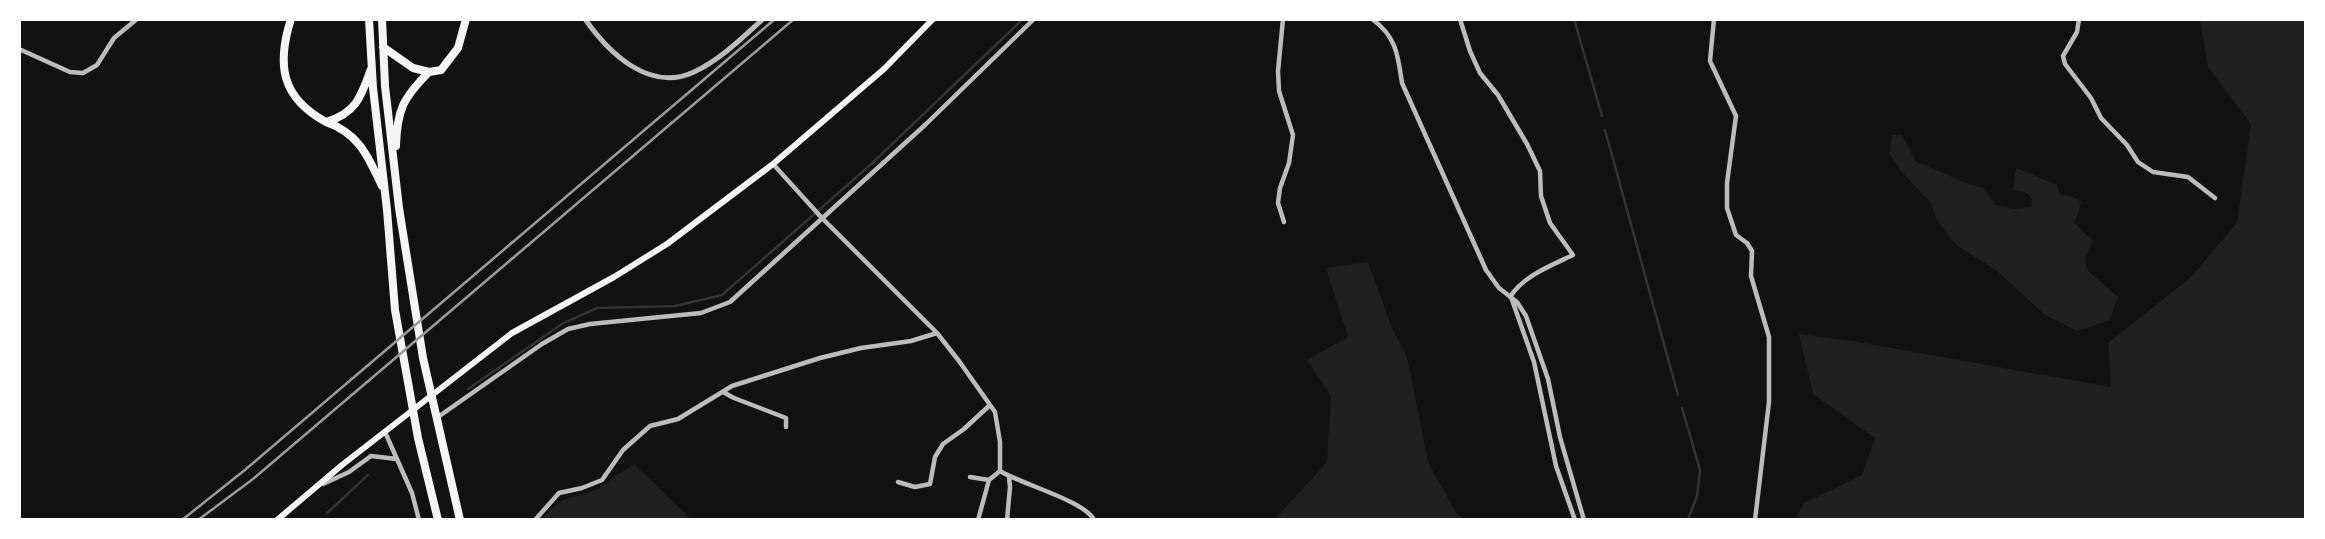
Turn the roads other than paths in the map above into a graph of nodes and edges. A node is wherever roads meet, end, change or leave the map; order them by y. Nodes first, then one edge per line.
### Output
1 (137, 19) edge
2 (291, 19) edge
3 (369, 19) edge
4 (382, 19) edge
5 (466, 19) edge
6 (586, 19) edge
7 (763, 19) edge
8 (933, 19) edge
9 (1034, 19) edge
10 (1283, 19) edge
11 (1372, 19) edge
12 (1460, 19) edge
13 (1714, 19) edge
14 (2079, 19) edge
15 (383, 47) junction
16 (19, 49) edge
17 (372, 66) junction
18 (429, 72) junction
19 (326, 122) junction
20 (773, 164) junction
21 (395, 174) junction
22 (385, 194) junction
23 (2215, 198) dead end
24 (821, 217) junction
25 (1284, 222) dead end
26 (1510, 297) junction
27 (937, 334) junction
28 (723, 392) junction
29 (990, 405) junction
30 (437, 418) junction
31 (786, 426) dead end
32 (385, 432) junction
33 (398, 460) junction
34 (1000, 471) junction
35 (970, 477) dead end
36 (1009, 477) junction
37 (989, 480) junction
38 (898, 482) dead end
39 (316, 487) junction
40 (277, 520) edge
41 (419, 520) edge
42 (438, 520) edge
43 (460, 520) edge
44 (535, 520) edge
45 (978, 520) edge
46 (1007, 520) edge
47 (1094, 520) edge
48 (1575, 520) edge
49 (1584, 520) edge
50 (1755, 520) edge

1 - 16 street
2 - 19 highway
3 - 17 highway
4 - 15 highway
5 - 18 highway
6 - 7 street
8 - 20 main road
9 - 24 street
10 - 25 street
11 - 26 street
12 - 26 street
13 - 50 street
14 - 23 street
15 - 18 highway
15 - 21 highway
17 - 19 highway
17 - 22 highway
18 - 21 highway
19 - 22 highway
20 - 24 street
20 - 32 main road
21 - 30 highway
22 - 42 highway
24 - 27 street
24 - 30 street
26 - 48 street
26 - 49 street
27 - 28 street
27 - 29 street
28 - 31 street
28 - 44 street
29 - 34 street
29 - 38 street
30 - 43 highway
32 - 33 street
32 - 39 main road
33 - 39 street
33 - 41 street
34 - 36 street
34 - 37 street
35 - 37 street
36 - 46 street
36 - 47 street
37 - 45 street
39 - 40 main road

